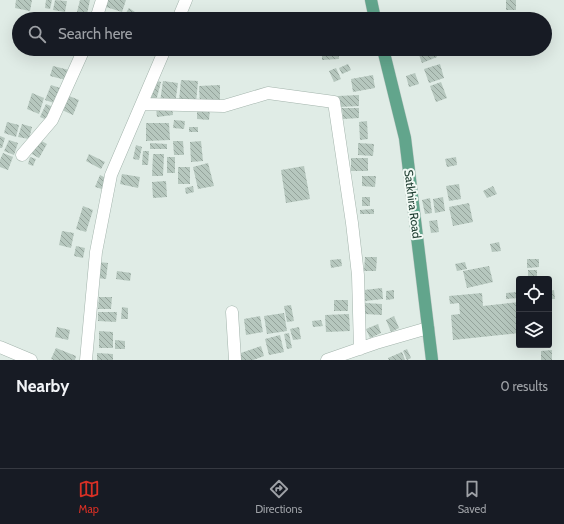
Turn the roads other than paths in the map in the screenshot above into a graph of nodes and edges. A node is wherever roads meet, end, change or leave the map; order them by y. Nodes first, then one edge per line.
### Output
1 (102, 0) edge
2 (186, 0) edge
3 (371, 0) edge
4 (98, 12) edge
5 (181, 12) edge
6 (374, 12) edge
7 (81, 56) edge
8 (162, 56) edge
9 (385, 56) edge
10 (143, 104) junction
11 (22, 155) dead end
12 (232, 312) dead end
13 (428, 328) junction
14 (0, 347) edge
15 (360, 348) junction
16 (31, 360) edge
17 (86, 360) edge
18 (235, 360) edge
19 (327, 360) edge
20 (432, 360) edge

1 - 4 street
2 - 5 street
3 - 6 main road
7 - 11 street
8 - 10 street
9 - 13 main road, Satkhira Road
10 - 15 street
10 - 17 street
12 - 18 street
13 - 15 street
13 - 20 main road, Satkhira Road
14 - 16 street
15 - 19 street

